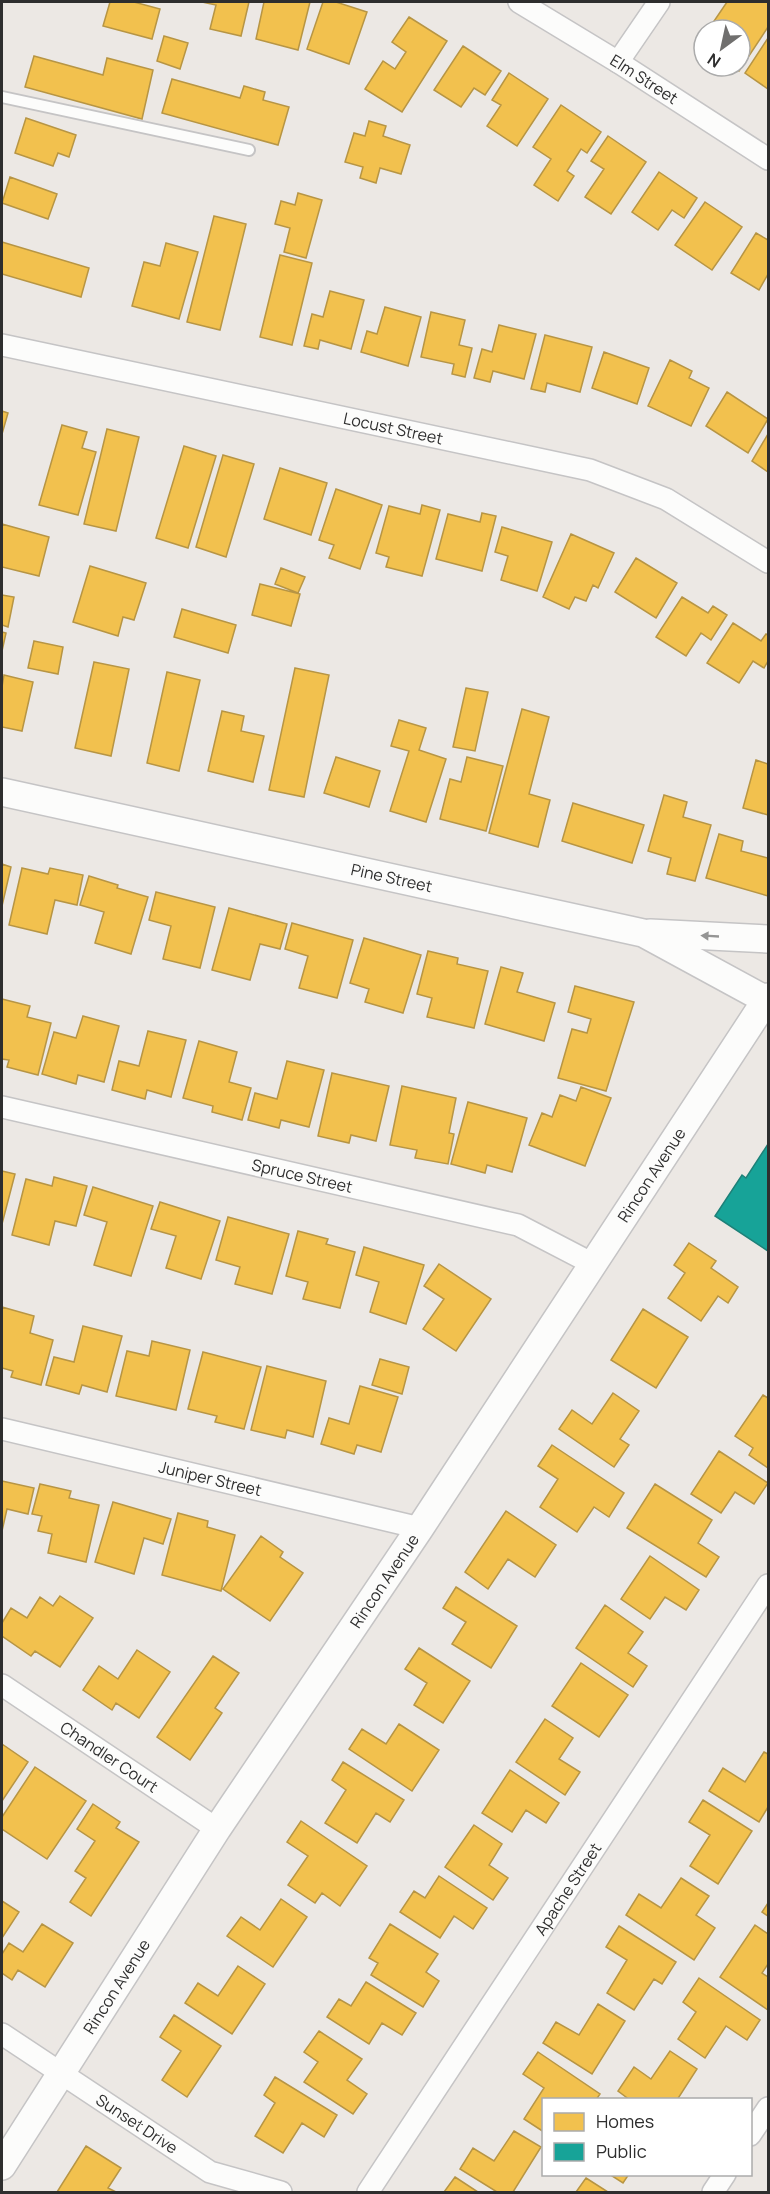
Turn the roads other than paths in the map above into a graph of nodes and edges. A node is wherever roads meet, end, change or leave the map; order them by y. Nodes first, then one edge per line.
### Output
1 (519, 2) edge
2 (659, 2) edge
3 (618, 62) junction
4 (2, 97) edge
5 (249, 150) dead end
6 (768, 159) edge
7 (2, 345) edge
8 (768, 562) edge
9 (2, 792) edge
10 (643, 933) junction
11 (768, 939) edge
12 (768, 999) edge
13 (2, 1107) edge
14 (593, 1264) junction
15 (2, 1429) edge
16 (420, 1528) junction
17 (768, 1584) edge
18 (2, 1685) edge
19 (217, 1830) junction
20 (2, 2034) edge
21 (62, 2073) junction
22 (768, 2108) edge
23 (752, 2132) edge
24 (2, 2166) edge
25 (724, 2176) edge
26 (281, 2193) edge
27 (368, 2193) edge
28 (713, 2193) edge

1 - 3 street, Elm Street
2 - 3 street
3 - 6 street, Elm Street
4 - 5 lane
7 - 8 street, Locust Street
9 - 10 street, Pine Street
11 -> 10 street
10 - 12 street, Pine Street
12 - 14 street, Rincon Avenue
13 - 14 street, Spruce Street
14 - 16 street, Rincon Avenue
15 - 16 street, Juniper Street
16 - 19 street, Rincon Avenue
17 - 27 street, Apache Street
18 - 19 street, Chandler Court
19 - 21 street, Rincon Avenue
20 - 21 street, Sunset Drive
21 - 24 street, Rincon Avenue
21 - 26 street, Sunset Drive
22 - 23 street
25 - 28 street

